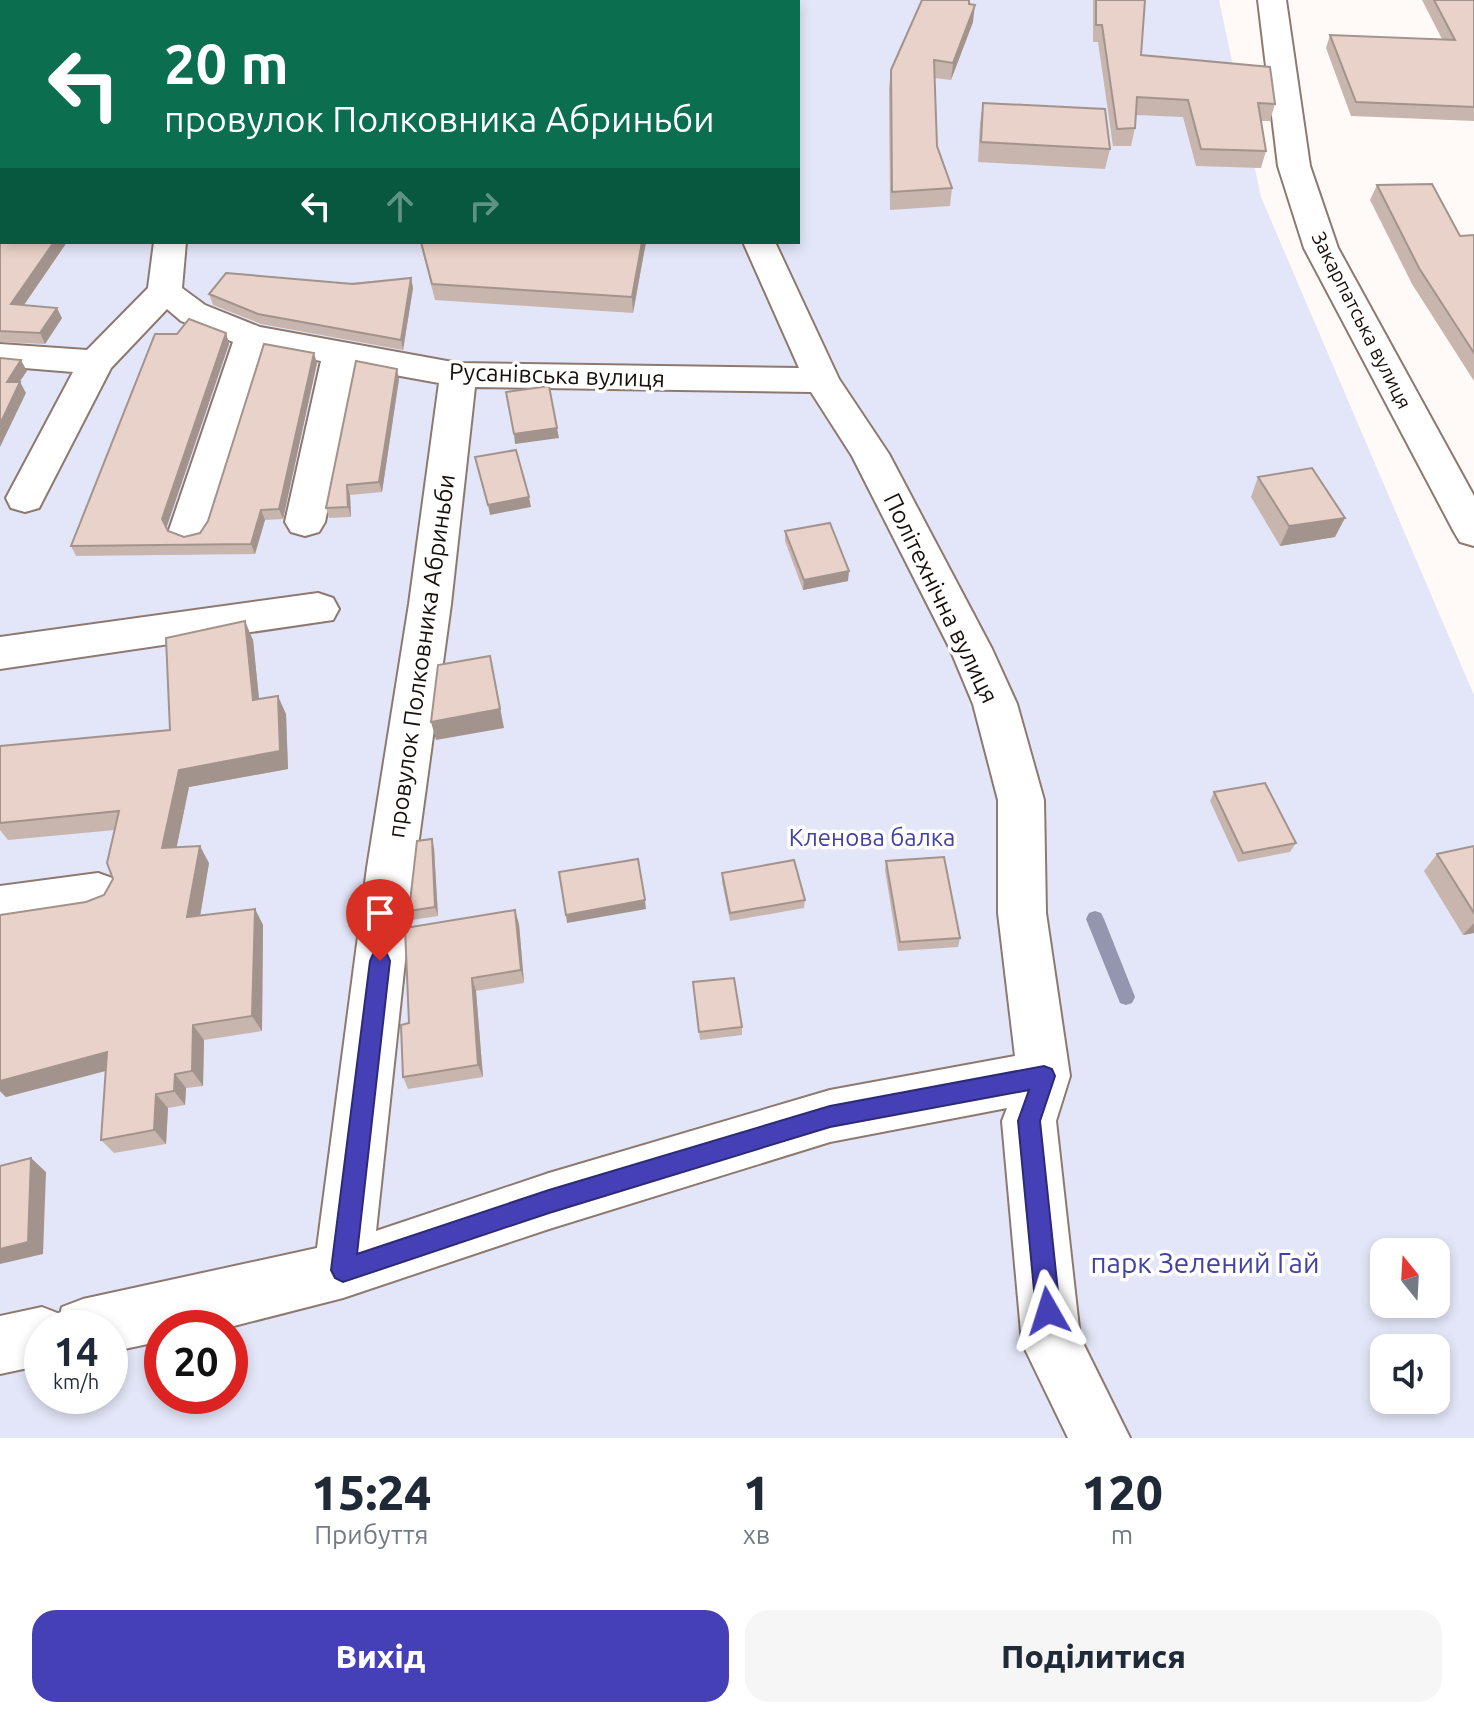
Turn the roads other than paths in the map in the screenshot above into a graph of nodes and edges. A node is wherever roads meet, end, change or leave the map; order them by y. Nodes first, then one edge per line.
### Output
1 (1272, 0) edge
2 (170, 244) edge
3 (760, 244) edge
4 (165, 291) junction
5 (252, 337) junction
6 (341, 353) junction
7 (0, 355) edge
8 (96, 362) junction
9 (458, 375) junction
10 (822, 380) junction
11 (25, 498) dead end
12 (305, 522) dead end
13 (189, 530) dead end
14 (1474, 532) edge
15 (318, 609) dead end
16 (0, 653) edge
17 (98, 894) edge
18 (0, 907) edge
19 (1044, 1076) junction
20 (343, 1270) junction
21 (128, 1319) edge
22 (24, 1340) edge
23 (0, 1345) edge
24 (1100, 1438) edge

1 - 14 street, Закарпатська вулиця
2 - 4 street
3 - 10 street, Політехнічна вулиця
4 - 5 street, Русанівська вулиця
4 - 8 street
5 - 6 street, Русанівська вулиця
5 - 13 street
6 - 9 street, Русанівська вулиця
6 - 12 street
7 - 8 street
8 - 11 street
9 - 10 street, Русанівська вулиця
9 - 20 street, провулок Полковника Абриньби
10 - 19 street, Політехнічна вулиця
15 - 16 street
17 - 18 street
19 - 20 street
19 - 24 street
20 - 21 street
22 - 23 street

